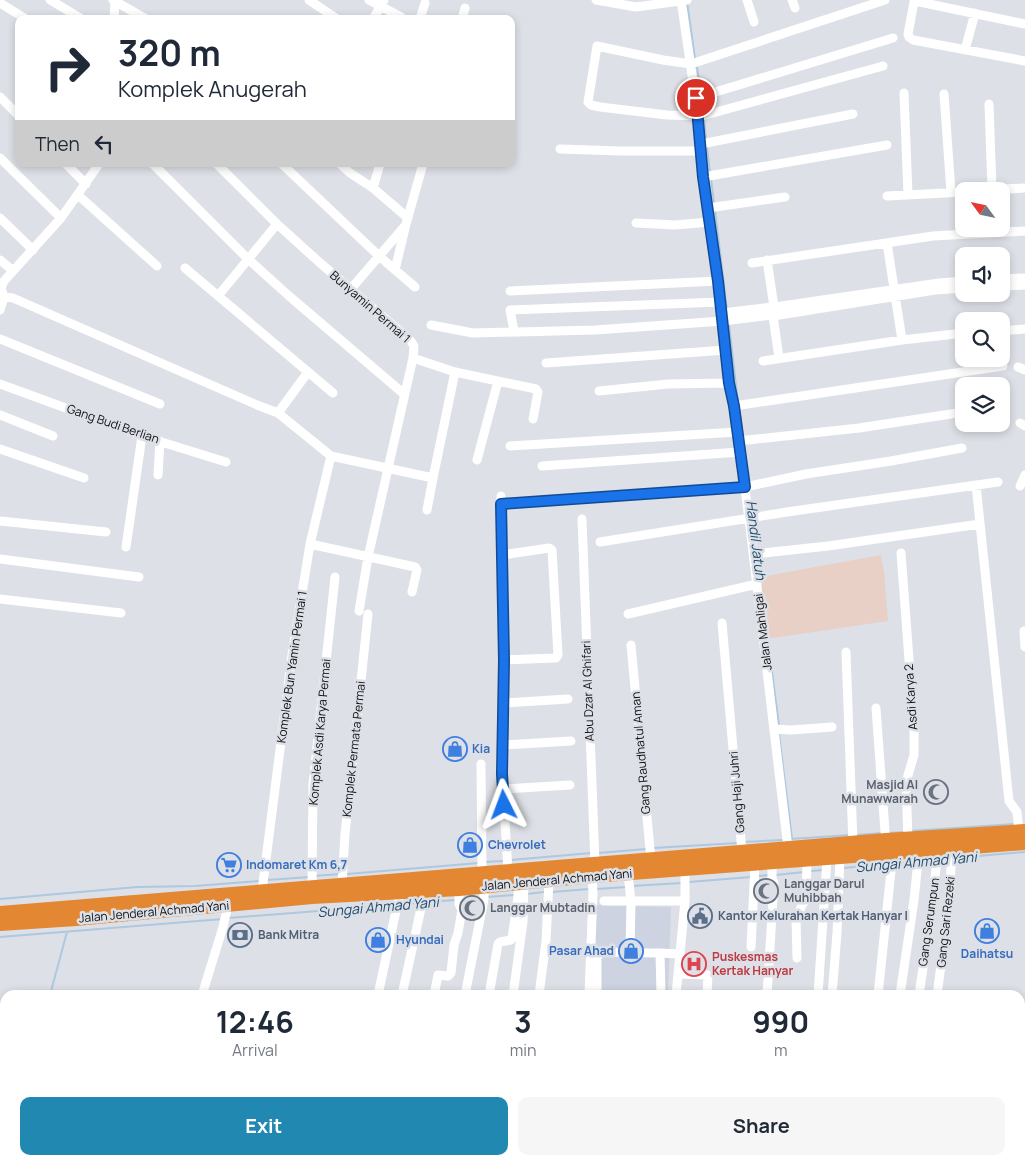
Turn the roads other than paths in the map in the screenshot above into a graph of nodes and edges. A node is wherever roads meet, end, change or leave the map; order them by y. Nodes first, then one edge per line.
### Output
1 (50, 0) edge
2 (114, 0) edge
3 (309, 0) edge
4 (369, 0) edge
5 (596, 0) edge
6 (747, 0) edge
7 (885, 0) edge
8 (684, 1) edge
9 (0, 3) edge
10 (383, 3) edge
11 (425, 3) dead end
12 (465, 8) dead end
13 (975, 13) junction
14 (20, 15) edge
15 (75, 15) edge
16 (114, 15) edge
17 (139, 15) edge
18 (331, 15) edge
19 (376, 15) edge
20 (398, 15) edge
21 (421, 15) edge
22 (463, 15) edge
23 (754, 22) dead end
24 (1025, 24) edge
25 (893, 38) dead end
26 (965, 50) junction
27 (1025, 61) edge
28 (695, 63) junction
29 (883, 66) dead end
30 (904, 93) dead end
31 (944, 94) dead end
32 (0, 97) edge
33 (700, 97) junction
34 (989, 104) dead end
35 (15, 112) edge
36 (853, 114) dead end
37 (703, 116) junction
38 (887, 145) dead end
39 (705, 146) junction
40 (560, 149) dead end
41 (0, 158) edge
42 (69, 167) edge
43 (97, 167) edge
44 (156, 167) edge
45 (220, 167) edge
46 (285, 167) edge
47 (343, 167) edge
48 (379, 167) edge
49 (422, 167) edge
50 (708, 177) junction
51 (992, 182) edge
52 (86, 184) junction
53 (373, 188) junction
54 (1025, 188) edge
55 (1010, 189) edge
56 (951, 192) junction
57 (955, 192) edge
58 (78, 195) junction
59 (908, 195) junction
60 (887, 196) dead end
61 (784, 197) dead end
62 (713, 207) junction
63 (0, 218) edge
64 (61, 218) junction
65 (407, 221) junction
66 (710, 222) junction
67 (636, 223) dead end
68 (277, 224) junction
69 (1025, 231) edge
70 (887, 243) junction
71 (33, 250) junction
72 (379, 256) junction
73 (248, 259) junction
74 (0, 260) edge
75 (767, 260) junction
76 (752, 263) dead end
77 (157, 266) dead end
78 (185, 268) dead end
79 (12, 270) junction
80 (395, 270) junction
81 (1025, 278) edge
82 (1010, 279) edge
83 (2, 280) edge
84 (718, 281) junction
85 (955, 282) edge
86 (1025, 285) edge
87 (1010, 286) edge
88 (415, 287) dead end
89 (955, 289) edge
90 (350, 290) junction
91 (510, 291) dead end
92 (894, 293) junction
93 (218, 296) junction
94 (4, 297) junction
95 (721, 302) junction
96 (0, 310) edge
97 (774, 311) junction
98 (722, 317) junction
99 (430, 325) dead end
100 (1025, 329) edge
101 (1010, 330) edge
102 (514, 331) junction
103 (955, 334) edge
104 (0, 339) edge
105 (902, 340) junction
106 (726, 350) junction
107 (413, 358) junction
108 (779, 358) junction
109 (763, 361) dead end
110 (546, 363) dead end
111 (996, 367) edge
112 (308, 372) junction
113 (455, 372) junction
114 (498, 382) junction
115 (729, 383) junction
116 (0, 384) edge
117 (600, 391) dead end
118 (333, 393) dead end
119 (404, 394) junction
120 (160, 404) dead end
121 (737, 405) junction
122 (278, 413) junction
123 (955, 413) edge
124 (0, 415) edge
125 (533, 419) dead end
126 (53, 436) dead end
127 (142, 436) junction
128 (740, 439) junction
129 (160, 441) junction
130 (510, 446) dead end
131 (962, 448) dead end
132 (0, 449) edge
133 (740, 452) junction
134 (331, 456) junction
135 (477, 460) dead end
136 (226, 462) dead end
137 (542, 466) dead end
138 (389, 467) junction
139 (158, 475) dead end
140 (1025, 475) edge
141 (84, 478) dead end
142 (433, 478) junction
143 (998, 482) dead end
144 (976, 485) junction
145 (1020, 486) dead end
146 (748, 487) junction
147 (427, 510) dead end
148 (752, 518) junction
149 (582, 519) dead end
150 (0, 521) edge
151 (980, 524) junction
152 (106, 532) dead end
153 (600, 542) dead end
154 (310, 544) junction
155 (126, 547) dead end
156 (756, 553) junction
157 (901, 553) dead end
158 (502, 555) junction
159 (368, 557) junction
160 (0, 559) edge
161 (139, 577) dead end
162 (335, 577) dead end
163 (758, 584) junction
164 (412, 592) dead end
165 (0, 599) edge
166 (359, 611) dead end
167 (121, 613) dead end
168 (368, 614) dead end
169 (628, 614) dead end
170 (722, 623) dead end
171 (1024, 630) edge
172 (631, 645) dead end
173 (1025, 647) edge
174 (846, 652) dead end
175 (504, 660) junction
176 (568, 699) dead end
177 (503, 703) junction
178 (876, 708) dead end
179 (832, 727) dead end
180 (774, 729) junction
181 (571, 741) dead end
182 (502, 745) junction
183 (482, 764) dead end
184 (570, 785) dead end
185 (503, 789) junction
186 (1021, 831) edge
187 (908, 833) junction
188 (853, 838) junction
189 (787, 842) junction
190 (742, 846) junction
191 (888, 848) junction
192 (650, 852) junction
193 (944, 856) junction
194 (919, 858) junction
195 (507, 862) junction
196 (833, 866) junction
197 (807, 868) junction
198 (772, 870) junction
199 (593, 871) junction
200 (754, 872) junction
201 (483, 879) junction
202 (685, 879) junction
203 (629, 883) junction
204 (263, 884) junction
205 (342, 885) junction
206 (312, 887) junction
207 (378, 888) junction
208 (549, 888) junction
209 (521, 891) junction
210 (459, 896) junction
211 (423, 899) junction
212 (398, 900) junction
213 (604, 901) dead end
214 (631, 901) junction
215 (685, 901) junction
216 (0, 913) edge
217 (225, 917) junction
218 (0, 924) edge
219 (751, 947) dead end
220 (630, 952) junction
221 (660, 954) junction
222 (680, 954) junction
223 (797, 958) dead end
224 (708, 965) dead end
225 (678, 974) junction
226 (708, 975) junction
227 (203, 990) edge
228 (379, 990) edge
229 (403, 990) edge
230 (435, 990) edge
231 (466, 990) edge
232 (490, 990) edge
233 (514, 990) edge
234 (540, 990) edge
235 (589, 990) edge
236 (597, 990) edge
237 (661, 990) edge
238 (676, 990) edge
239 (707, 990) edge
240 (767, 990) edge
241 (819, 990) edge
242 (832, 990) edge
243 (878, 990) edge
244 (901, 990) edge
245 (919, 990) edge
246 (938, 990) edge

1 - 15 street
2 - 16 street
2 - 17 street
3 - 18 street
4 - 10 street
5 - 8 street
6 - 23 street
7 - 28 street
8 - 28 street, Jalan Mahligai
9 - 14 street
10 - 19 street
10 - 20 street
11 - 21 street
12 - 22 street
13 - 24 street
13 - 26 street
13 - 26 street
25 - 33 street
26 - 27 street
28 - 33 street, Jalan Mahligai
28 - 37 street
29 - 37 street
30 - 59 street
31 - 56 street
32 - 35 street
33 - 37 street, Jalan Mahligai
34 - 51 street
36 - 39 street
37 - 39 street, Jalan Mahligai
38 - 50 street
39 - 40 street
39 - 50 street, Jalan Mahligai
41 - 64 street
42 - 52 street
43 - 52 street
44 - 73 street
45 - 68 street, Bunyamin Permai 1
46 - 72 street
47 - 53 street
48 - 53 street
49 - 65 street
50 - 62 street, Jalan Mahligai
52 - 58 street
53 - 65 street
54 - 55 street
56 - 57 street
56 - 59 street
58 - 64 street
58 - 77 street
59 - 60 street
61 - 62 street
62 - 66 street, Jalan Mahligai
63 - 71 street
64 - 71 street
65 - 72 street
65 - 80 street
66 - 67 street
66 - 84 street, Jalan Mahligai
68 - 73 street
68 - 90 street, Bunyamin Permai 1
69 - 70 street
70 - 75 street
70 - 92 street
71 - 79 street
72 - 80 street
72 - 90 street
73 - 93 street
73 - 119 street
74 - 79 street
75 - 76 street
75 - 97 street
78 - 93 street
79 - 83 street
80 - 88 street
81 - 82 street
83 - 94 street
84 - 91 street
84 - 95 street, Jalan Mahligai
85 - 92 street
86 - 87 street
89 - 92 street
90 - 107 street, Bunyamin Permai 1
92 - 97 street
92 - 105 street
93 - 112 street
94 - 96 street
94 - 122 street
95 - 98 street, Jalan Mahligai
95 - 102 street
97 - 98 street
97 - 108 street
98 - 102 street
98 - 106 street, Jalan Mahligai
99 - 102 street
100 - 101 street
103 - 105 street
104 - 120 street
105 - 108 street
106 - 110 street
106 - 115 street, Jalan Mahligai
107 - 113 street
107 - 119 street, Bunyamin Permai 1
108 - 109 street
111 - 121 street
112 - 118 street
112 - 122 street
113 - 114 street
113 - 142 street
114 - 125 street
114 - 135 street
115 - 117 street
115 - 121 street, Jalan Mahligai
116 - 127 street, Gang Budi Berlian
119 - 138 street, Bunyamin Permai 1
121 - 128 street, Jalan Mahligai
122 - 134 street
123 - 128 street
124 - 126 street
127 - 129 street, Gang Budi Berlian
127 - 155 street
128 - 130 street
128 - 133 street, Jalan Mahligai
129 - 136 street, Gang Budi Berlian
129 - 139 street
131 - 146 street
132 - 141 street
133 - 137 street
133 - 146 street, Jalan Mahligai
134 - 138 street
134 - 154 street, Komplek Bun Yamin Permai 1
138 - 142 street
138 - 159 street, Bunyamin Permai 1
140 - 145 street
142 - 147 street
143 - 144 street
144 - 148 street
144 - 151 street
146 - 148 street, Jalan Mahligai
146 - 158 street
148 - 153 street
148 - 156 street, Jalan Mahligai
149 - 199 street, Abu Dzar Al Ghifari
150 - 152 street
151 - 156 street
151 - 186 street
154 - 159 street
154 - 204 street, Komplek Bun Yamin Permai 1
156 - 163 street, Jalan Mahligai
157 - 187 street, Asdi Karya 2
158 - 175 street
158 - 175 street
159 - 164 street
159 - 166 street, Bunyamin Permai 1
160 - 161 street
162 - 206 street, Komplek Asdi Karya Permai
163 - 169 street
163 - 180 street, Jalan Mahligai
165 - 167 street
168 - 205 street, Komplek Permata Permai
170 - 190 street, Gang Haji Juhri
171 - 173 street
172 - 192 street, Gang Raudhatul Aman
174 - 188 street
175 - 177 street
176 - 177 street
177 - 182 street
178 - 191 street
179 - 180 street
180 - 189 street, Jalan Mahligai
181 - 182 street
182 - 185 street
183 - 201 street
184 - 185 street
185 - 195 street
186 - 187 highway, Jalan Jenderal Achmad Yani
186 - 193 highway, Jalan Jenderal Achmad Yani
187 - 191 highway, Jalan Jenderal Achmad Yani
188 - 189 highway, Jalan Jenderal Achmad Yani
188 - 191 highway, Jalan Jenderal Achmad Yani
189 - 190 highway, Jalan Jenderal Achmad Yani
190 - 192 highway, Jalan Jenderal Achmad Yani
191 - 194 highway, Jalan Jenderal Achmad Yani
191 - 196 highway, Jalan Jenderal Achmad Yani
191 - 243 street
192 - 199 highway, Jalan Jenderal Achmad Yani
193 - 194 highway, Jalan Jenderal Achmad Yani
193 - 245 street, Gang Serumpun
193 - 246 street, Gang Sari Rezeki
194 - 244 street
195 - 199 highway, Jalan Jenderal Achmad Yani
195 - 201 highway, Jalan Jenderal Achmad Yani
196 - 197 highway, Jalan Jenderal Achmad Yani
196 - 241 street
196 - 242 street
197 - 198 highway, Jalan Jenderal Achmad Yani
197 - 223 street
198 - 200 highway, Jalan Jenderal Achmad Yani
198 - 240 street
199 - 203 highway, Jalan Jenderal Achmad Yani
199 - 208 highway, Jalan Jenderal Achmad Yani
199 - 235 street, Abu Dzar Al Ghifari
200 - 202 highway, Jalan Jenderal Achmad Yani
200 - 219 street
201 - 207 highway, Jalan Jenderal Achmad Yani
201 - 209 highway, Jalan Jenderal Achmad Yani
201 - 210 highway, Jalan Jenderal Achmad Yani
201 - 231 street
202 - 203 highway, Jalan Jenderal Achmad Yani
202 - 215 street
203 - 214 street
204 - 206 highway, Jalan Jenderal Achmad Yani
204 - 216 highway, Jalan Jenderal Achmad Yani
205 - 206 highway, Jalan Jenderal Achmad Yani
205 - 207 highway, Jalan Jenderal Achmad Yani
207 - 212 highway, Jalan Jenderal Achmad Yani
207 - 217 highway, Jalan Jenderal Achmad Yani
208 - 209 highway, Jalan Jenderal Achmad Yani
208 - 234 street
209 - 232 street
209 - 233 street
210 - 211 highway, Jalan Jenderal Achmad Yani
210 - 230 street
211 - 212 highway, Jalan Jenderal Achmad Yani
211 - 229 street
212 - 228 street
213 - 214 street
214 - 215 street
214 - 220 street
215 - 222 street
217 - 218 highway, Jalan Jenderal Achmad Yani
217 - 227 street
220 - 221 street
220 - 236 street
221 - 222 street
221 - 237 street
222 - 225 street
224 - 226 street
225 - 226 street
225 - 238 street
226 - 239 street

